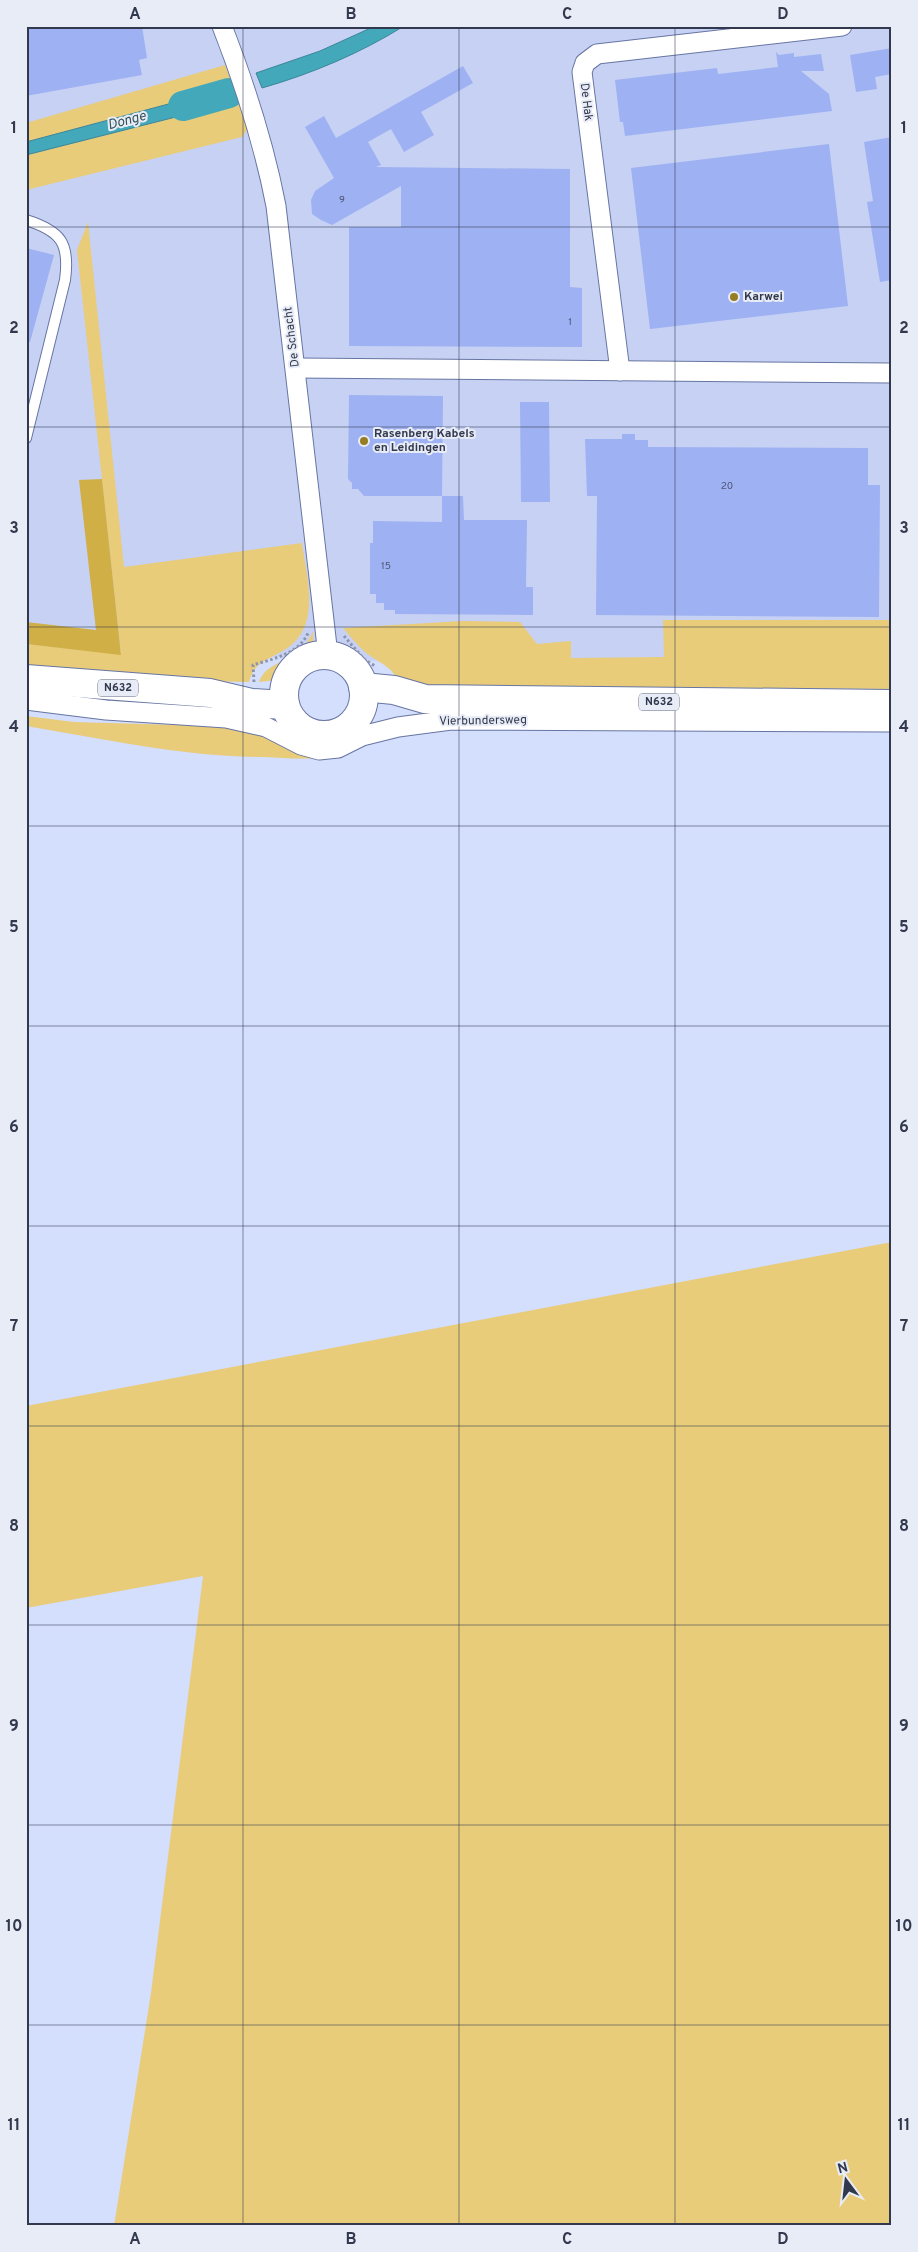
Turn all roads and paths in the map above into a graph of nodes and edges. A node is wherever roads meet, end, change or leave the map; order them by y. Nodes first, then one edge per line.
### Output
1 (222, 26) edge
2 (842, 26) edge
3 (26, 220) edge
4 (296, 368) junction
5 (620, 371) junction
6 (892, 374) edge
7 (26, 438) edge
8 (328, 655) junction
9 (26, 679) edge
10 (285, 695) junction
11 (362, 698) junction
12 (26, 700) edge
13 (892, 704) edge
14 (752, 712) junction
15 (892, 722) edge

1 - 4 street, De Schacht
2 - 5 street, De Hak
3 - 7 lane
4 - 5 street
4 - 8 street, De Schacht
5 - 6 street
8 - 10 main road
8 - 11 main road
9 - 10 main road, N632
10 - 11 main road
11 - 14 main road, Vierbundersweg / N632
12 - 14 street, Vierbundersweg
13 - 14 main road, Vierbundersweg / N632
14 - 15 street, Vierbundersweg

